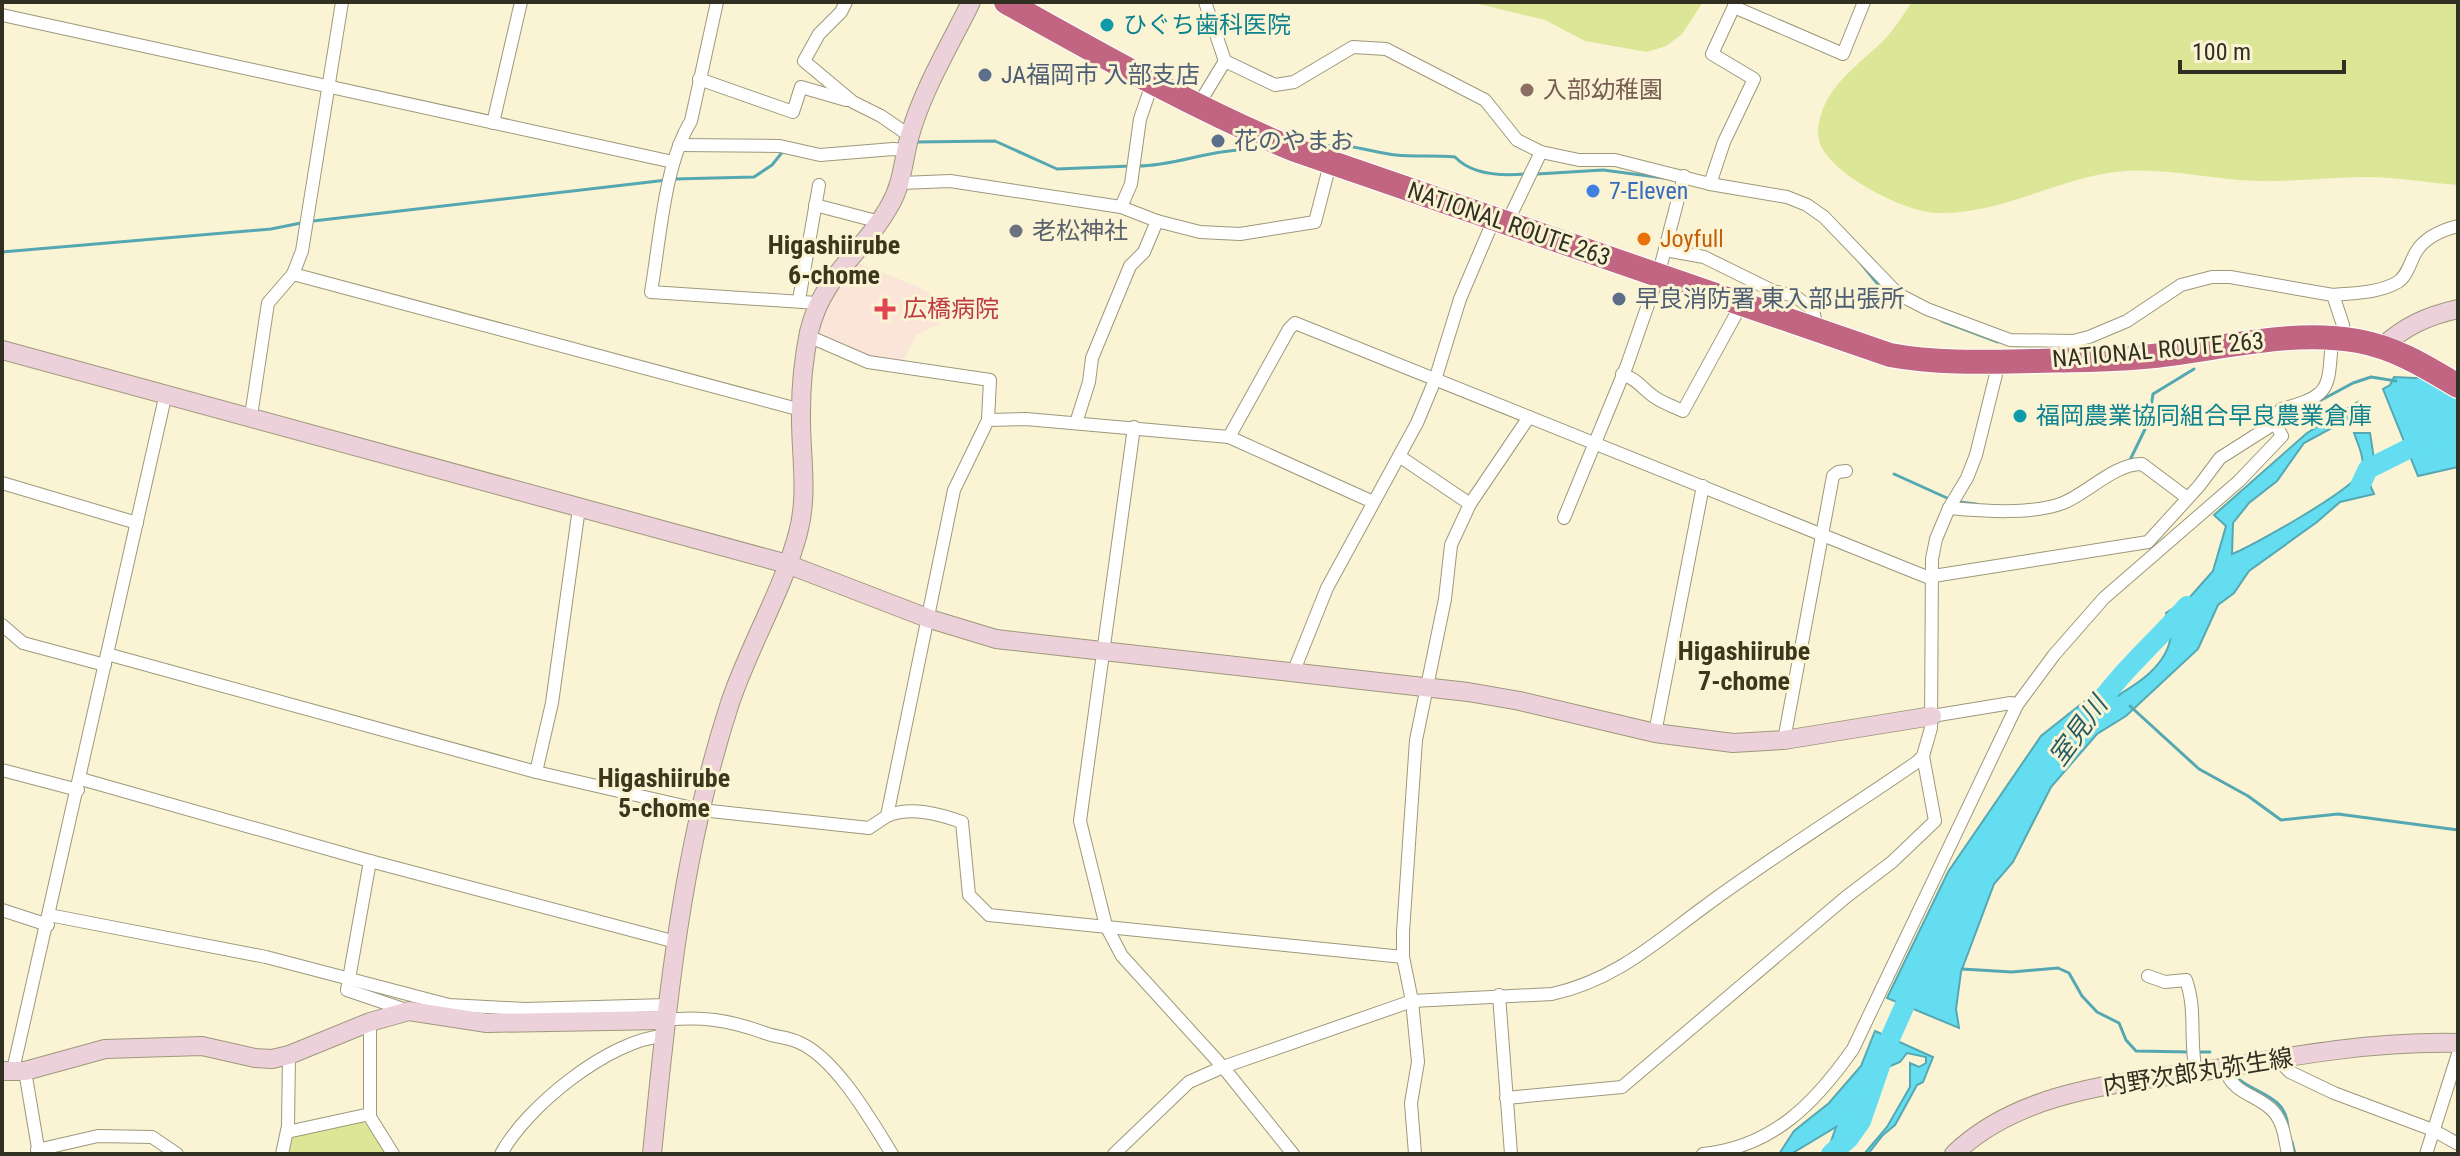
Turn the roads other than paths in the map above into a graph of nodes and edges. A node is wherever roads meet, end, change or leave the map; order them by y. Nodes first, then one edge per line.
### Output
1 (342, 2) edge
2 (521, 2) edge
3 (717, 2) edge
4 (846, 2) edge
5 (971, 2) edge
6 (1006, 2) edge
7 (1205, 2) edge
8 (1864, 2) edge
9 (1735, 4) edge
10 (2, 15) edge
11 (1225, 61) junction
12 (699, 79) junction
13 (1152, 84) junction
14 (327, 87) junction
15 (853, 102) junction
16 (1197, 107) junction
17 (493, 123) junction
18 (908, 144) junction
19 (679, 145) junction
20 (1541, 152) junction
21 (1330, 164) junction
22 (672, 166) junction
23 (1684, 176) junction
24 (901, 183) junction
25 (1710, 184) junction
26 (819, 185) dead end
27 (815, 205) junction
28 (1121, 207) junction
29 (1157, 221) junction
30 (1500, 221) junction
31 (880, 222) junction
32 (2458, 226) edge
33 (1665, 250) junction
34 (293, 274) junction
35 (1658, 276) junction
36 (2333, 295) junction
37 (808, 302) junction
38 (1741, 305) junction
39 (2458, 309) edge
40 (1810, 328) junction
41 (808, 336) junction
42 (2337, 339) junction
43 (2382, 347) junction
44 (2, 350) edge
45 (2005, 353) junction
46 (1622, 374) junction
47 (1435, 380) junction
48 (2458, 386) edge
49 (166, 393) junction
50 (801, 410) junction
51 (251, 416) junction
52 (1529, 417) junction
53 (988, 420) junction
54 (1076, 423) junction
55 (2275, 423) junction
56 (1134, 427) junction
57 (1229, 437) junction
58 (1595, 443) junction
59 (1399, 456) junction
60 (1846, 471) dead end
61 (2, 483) edge
62 (1703, 486) junction
63 (2186, 497) junction
64 (1373, 502) junction
65 (1470, 504) junction
66 (579, 508) junction
67 (1949, 508) junction
68 (1564, 518) dead end
69 (137, 523) junction
70 (1822, 535) junction
71 (787, 564) junction
72 (1932, 576) junction
73 (930, 619) junction
74 (2, 625) edge
75 (1102, 653) junction
76 (106, 659) junction
77 (1293, 673) junction
78 (1426, 687) junction
79 (2017, 705) junction
80 (1932, 716) junction
81 (1655, 733) junction
82 (1784, 740) junction
83 (1923, 756) junction
84 (2, 770) edge
85 (536, 772) junction
86 (79, 784) junction
87 (701, 810) junction
88 (887, 816) junction
89 (370, 861) junction
90 (2, 910) edge
91 (48, 920) junction
92 (1106, 926) junction
93 (676, 942) junction
94 (1403, 957) junction
95 (2148, 976) dead end
96 (348, 980) junction
97 (1499, 995) junction
98 (1412, 1001) junction
99 (409, 1011) junction
100 (666, 1020) junction
101 (370, 1022) junction
102 (2458, 1043) edge
103 (2458, 1054) edge
104 (289, 1055) junction
105 (2284, 1058) junction
106 (2194, 1065) junction
107 (1223, 1067) junction
108 (2224, 1067) junction
109 (14, 1071) edge
110 (1506, 1098) junction
111 (370, 1114) junction
112 (2433, 1130) junction
113 (287, 1132) junction
114 (2458, 1144) edge
115 (38, 1152) edge
116 (177, 1154) edge
117 (282, 1154) edge
118 (393, 1154) edge
119 (501, 1154) edge
120 (652, 1154) edge
121 (892, 1154) edge
122 (1114, 1154) edge
123 (1293, 1154) edge
124 (1415, 1154) edge
125 (1511, 1154) edge
126 (1703, 1154) edge
127 (1954, 1154) edge
128 (2288, 1154) edge
129 (2426, 1154) edge

1 - 14 street
2 - 17 street
3 - 12 street
4 - 15 street
5 - 18 street
6 - 13 highway, NATIONAL ROUTE 263
7 - 11 street
8 - 9 street
9 - 25 street
10 - 14 street
11 - 16 street
11 - 20 street
12 - 15 street
12 - 19 street
13 - 16 highway, NATIONAL ROUTE 263
13 - 28 street
14 - 17 street
14 - 34 street
15 - 18 street
16 - 21 highway, NATIONAL ROUTE 263
17 - 22 street
18 - 19 street
18 - 24 street
19 - 22 street
20 - 23 street
20 - 30 street
21 - 29 street
21 - 30 highway, NATIONAL ROUTE 263
22 - 37 street
23 - 25 street
23 - 33 street
24 - 28 street
24 - 31 street
25 - 45 street
26 - 27 street
27 - 31 street
27 - 37 street
28 - 29 street
29 - 54 street
30 - 35 highway, NATIONAL ROUTE 263
30 - 47 street
31 - 37 street
32 - 36 street
33 - 35 street
33 - 40 street
34 - 50 street
34 - 51 street
35 - 38 highway, NATIONAL ROUTE 263
35 - 46 street
36 - 42 street
36 - 45 street
37 - 41 street
38 - 40 highway, NATIONAL ROUTE 263
38 - 46 street
39 - 43 street
40 - 45 highway, NATIONAL ROUTE 263
41 - 50 street
41 - 53 street
42 - 43 highway, NATIONAL ROUTE 263
42 - 45 highway, NATIONAL ROUTE 263
42 - 55 street
43 - 48 highway, NATIONAL ROUTE 263
44 - 49 street
45 - 67 street
46 - 58 street
47 - 52 street
47 - 57 street
47 - 59 street
49 - 51 street
49 - 69 street
50 - 71 street
51 - 66 street
52 - 58 street
52 - 65 street
53 - 54 street
53 - 73 street
54 - 56 street
55 - 63 street
55 - 79 street
56 - 57 street
56 - 75 street
57 - 64 street
58 - 62 street
58 - 68 street
59 - 64 street
59 - 65 street
60 - 70 street
61 - 69 street
62 - 70 street
62 - 81 street
63 - 67 street
63 - 72 street
64 - 77 street
65 - 78 street
66 - 71 street
66 - 85 street
67 - 72 street
69 - 76 street
70 - 72 street
70 - 82 street
71 - 73 street
71 - 87 street
72 - 80 street
73 - 75 street
73 - 88 street
74 - 76 street
75 - 77 street
75 - 92 street
76 - 85 street
76 - 86 street
77 - 78 street
78 - 81 street
78 - 94 street
79 - 80 street
79 - 126 street
80 - 82 street
80 - 83 street
81 - 82 street
83 - 97 street
83 - 110 street
84 - 86 street
85 - 87 street
86 - 89 street
86 - 91 street
87 - 88 street
87 - 93 street
88 - 92 street
89 - 93 street
89 - 96 street
90 - 91 street
91 - 96 street
91 - 109 street
92 - 94 street
92 - 107 street
93 - 100 street
94 - 98 street
95 - 106 street
96 - 99 street
96 - 100 street
97 - 98 street
97 - 110 street
98 - 107 street
98 - 124 street
99 - 100 street
99 - 101 street
100 - 119 street
100 - 120 street
100 - 121 street
101 - 104 street
101 - 111 street
102 - 105 street, 内野次郎丸弥生線
103 - 112 street
104 - 109 street
104 - 113 street
105 - 108 street, 内野次郎丸弥生線
105 - 112 street
106 - 108 street, 内野次郎丸弥生線
106 - 127 street, 内野次郎丸弥生線
107 - 122 street
107 - 123 street
108 - 128 street
109 - 115 street
110 - 125 street
111 - 113 street
111 - 118 street
112 - 114 street
112 - 129 street
113 - 117 street
115 - 116 street

